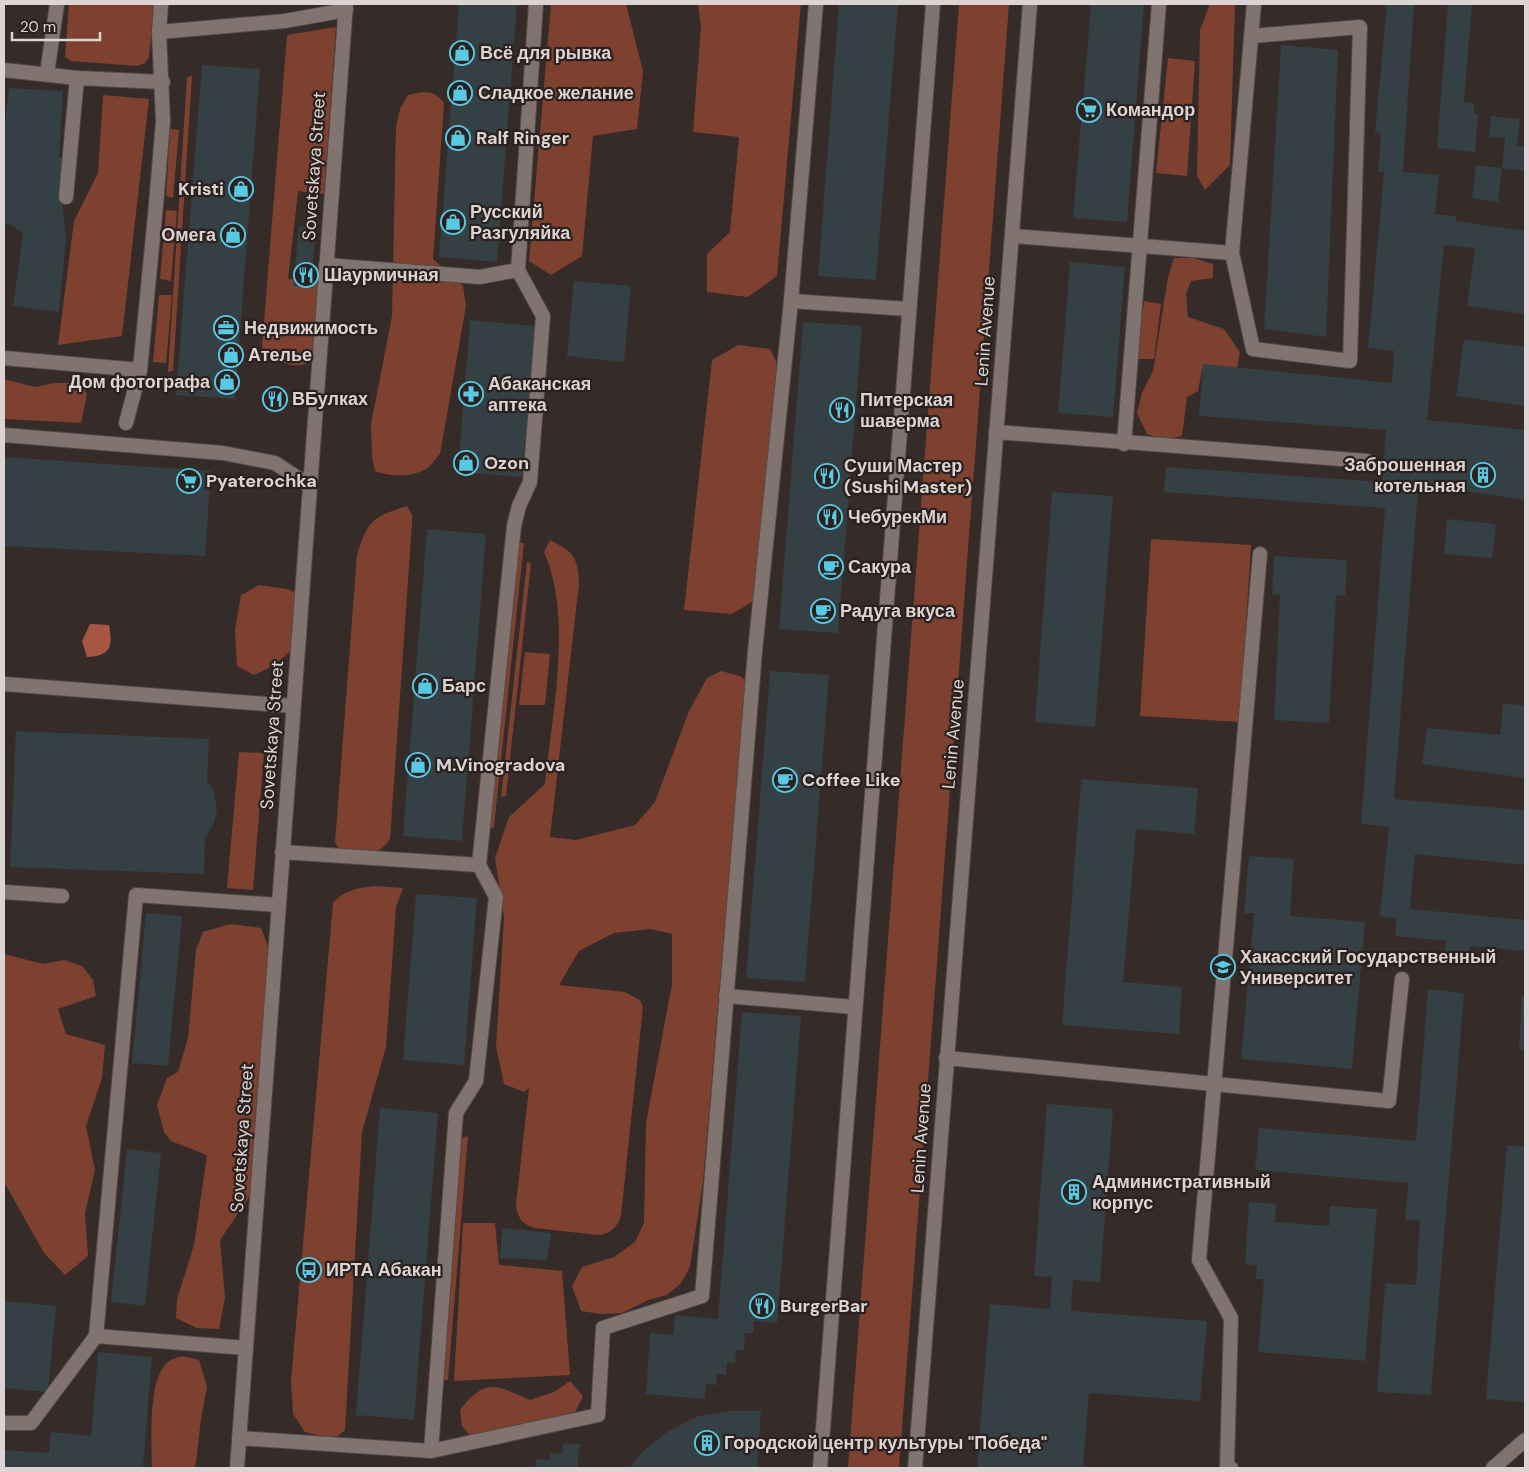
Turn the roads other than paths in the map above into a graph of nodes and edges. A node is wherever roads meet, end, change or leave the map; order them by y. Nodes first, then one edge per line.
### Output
1 (57, 4) edge
2 (161, 4) edge
3 (536, 4) edge
4 (816, 4) edge
5 (933, 4) edge
6 (1030, 4) edge
7 (1158, 4) edge
8 (1254, 4) edge
9 (346, 7) edge
10 (159, 32) junction
11 (1252, 36) junction
12 (4, 70) edge
13 (47, 74) junction
14 (77, 78) junction
15 (163, 82) junction
16 (66, 197) dead end
17 (1012, 236) junction
18 (1139, 246) junction
19 (1232, 253) junction
20 (326, 265) junction
21 (518, 270) junction
22 (791, 301) junction
23 (908, 309) junction
24 (4, 358) edge
25 (140, 370) junction
26 (126, 423) dead end
27 (996, 432) junction
28 (4, 435) edge
29 (1124, 444) junction
30 (1366, 461) dead end
31 (310, 486) junction
32 (1260, 554) dead end
33 (4, 684) edge
34 (293, 706) junction
35 (282, 852) junction
36 (479, 865) junction
37 (4, 892) edge
38 (62, 896) dead end
39 (278, 905) junction
40 (1402, 979) dead end
41 (726, 996) junction
42 (854, 1007) junction
43 (946, 1058) junction
44 (1214, 1083) junction
45 (96, 1336) junction
46 (246, 1348) junction
47 (4, 1423) edge
48 (239, 1438) junction
49 (1525, 1440) edge
50 (431, 1451) junction
51 (237, 1468) edge
52 (820, 1468) edge
53 (914, 1468) edge
54 (1231, 1468) edge
55 (1492, 1468) edge

1 - 13 street
2 - 10 street
3 - 21 street
4 - 22 street
5 - 23 street
6 - 17 street, Lenin Avenue
7 - 18 street
8 - 11 street
9 - 10 street
9 - 20 street, Sovetskaya Street
10 - 15 street
11 - 19 street
11 - 19 street
12 - 13 street
13 - 14 street
14 - 15 street
14 - 16 street
15 - 25 street
17 - 18 street
17 - 27 street, Lenin Avenue
18 - 19 street
18 - 29 street
20 - 21 street
20 - 31 street, Sovetskaya Street
21 - 36 street
22 - 23 street
22 - 41 street
23 - 42 street
24 - 25 street
25 - 26 street
27 - 29 street
27 - 43 street, Lenin Avenue
28 - 31 street
29 - 30 street
31 - 34 street, Sovetskaya Street
32 - 44 street
33 - 34 street
34 - 35 street, Sovetskaya Street
35 - 36 street
35 - 39 street, Sovetskaya Street
36 - 50 street
37 - 38 street
39 - 45 street
39 - 46 street, Sovetskaya Street
40 - 44 street
41 - 42 street
41 - 50 street
42 - 52 street
43 - 44 street
43 - 53 street, Lenin Avenue
44 - 54 street
45 - 46 street
45 - 47 street
46 - 48 street, Sovetskaya Street
48 - 50 street
48 - 51 street, Sovetskaya Street
49 - 55 street

